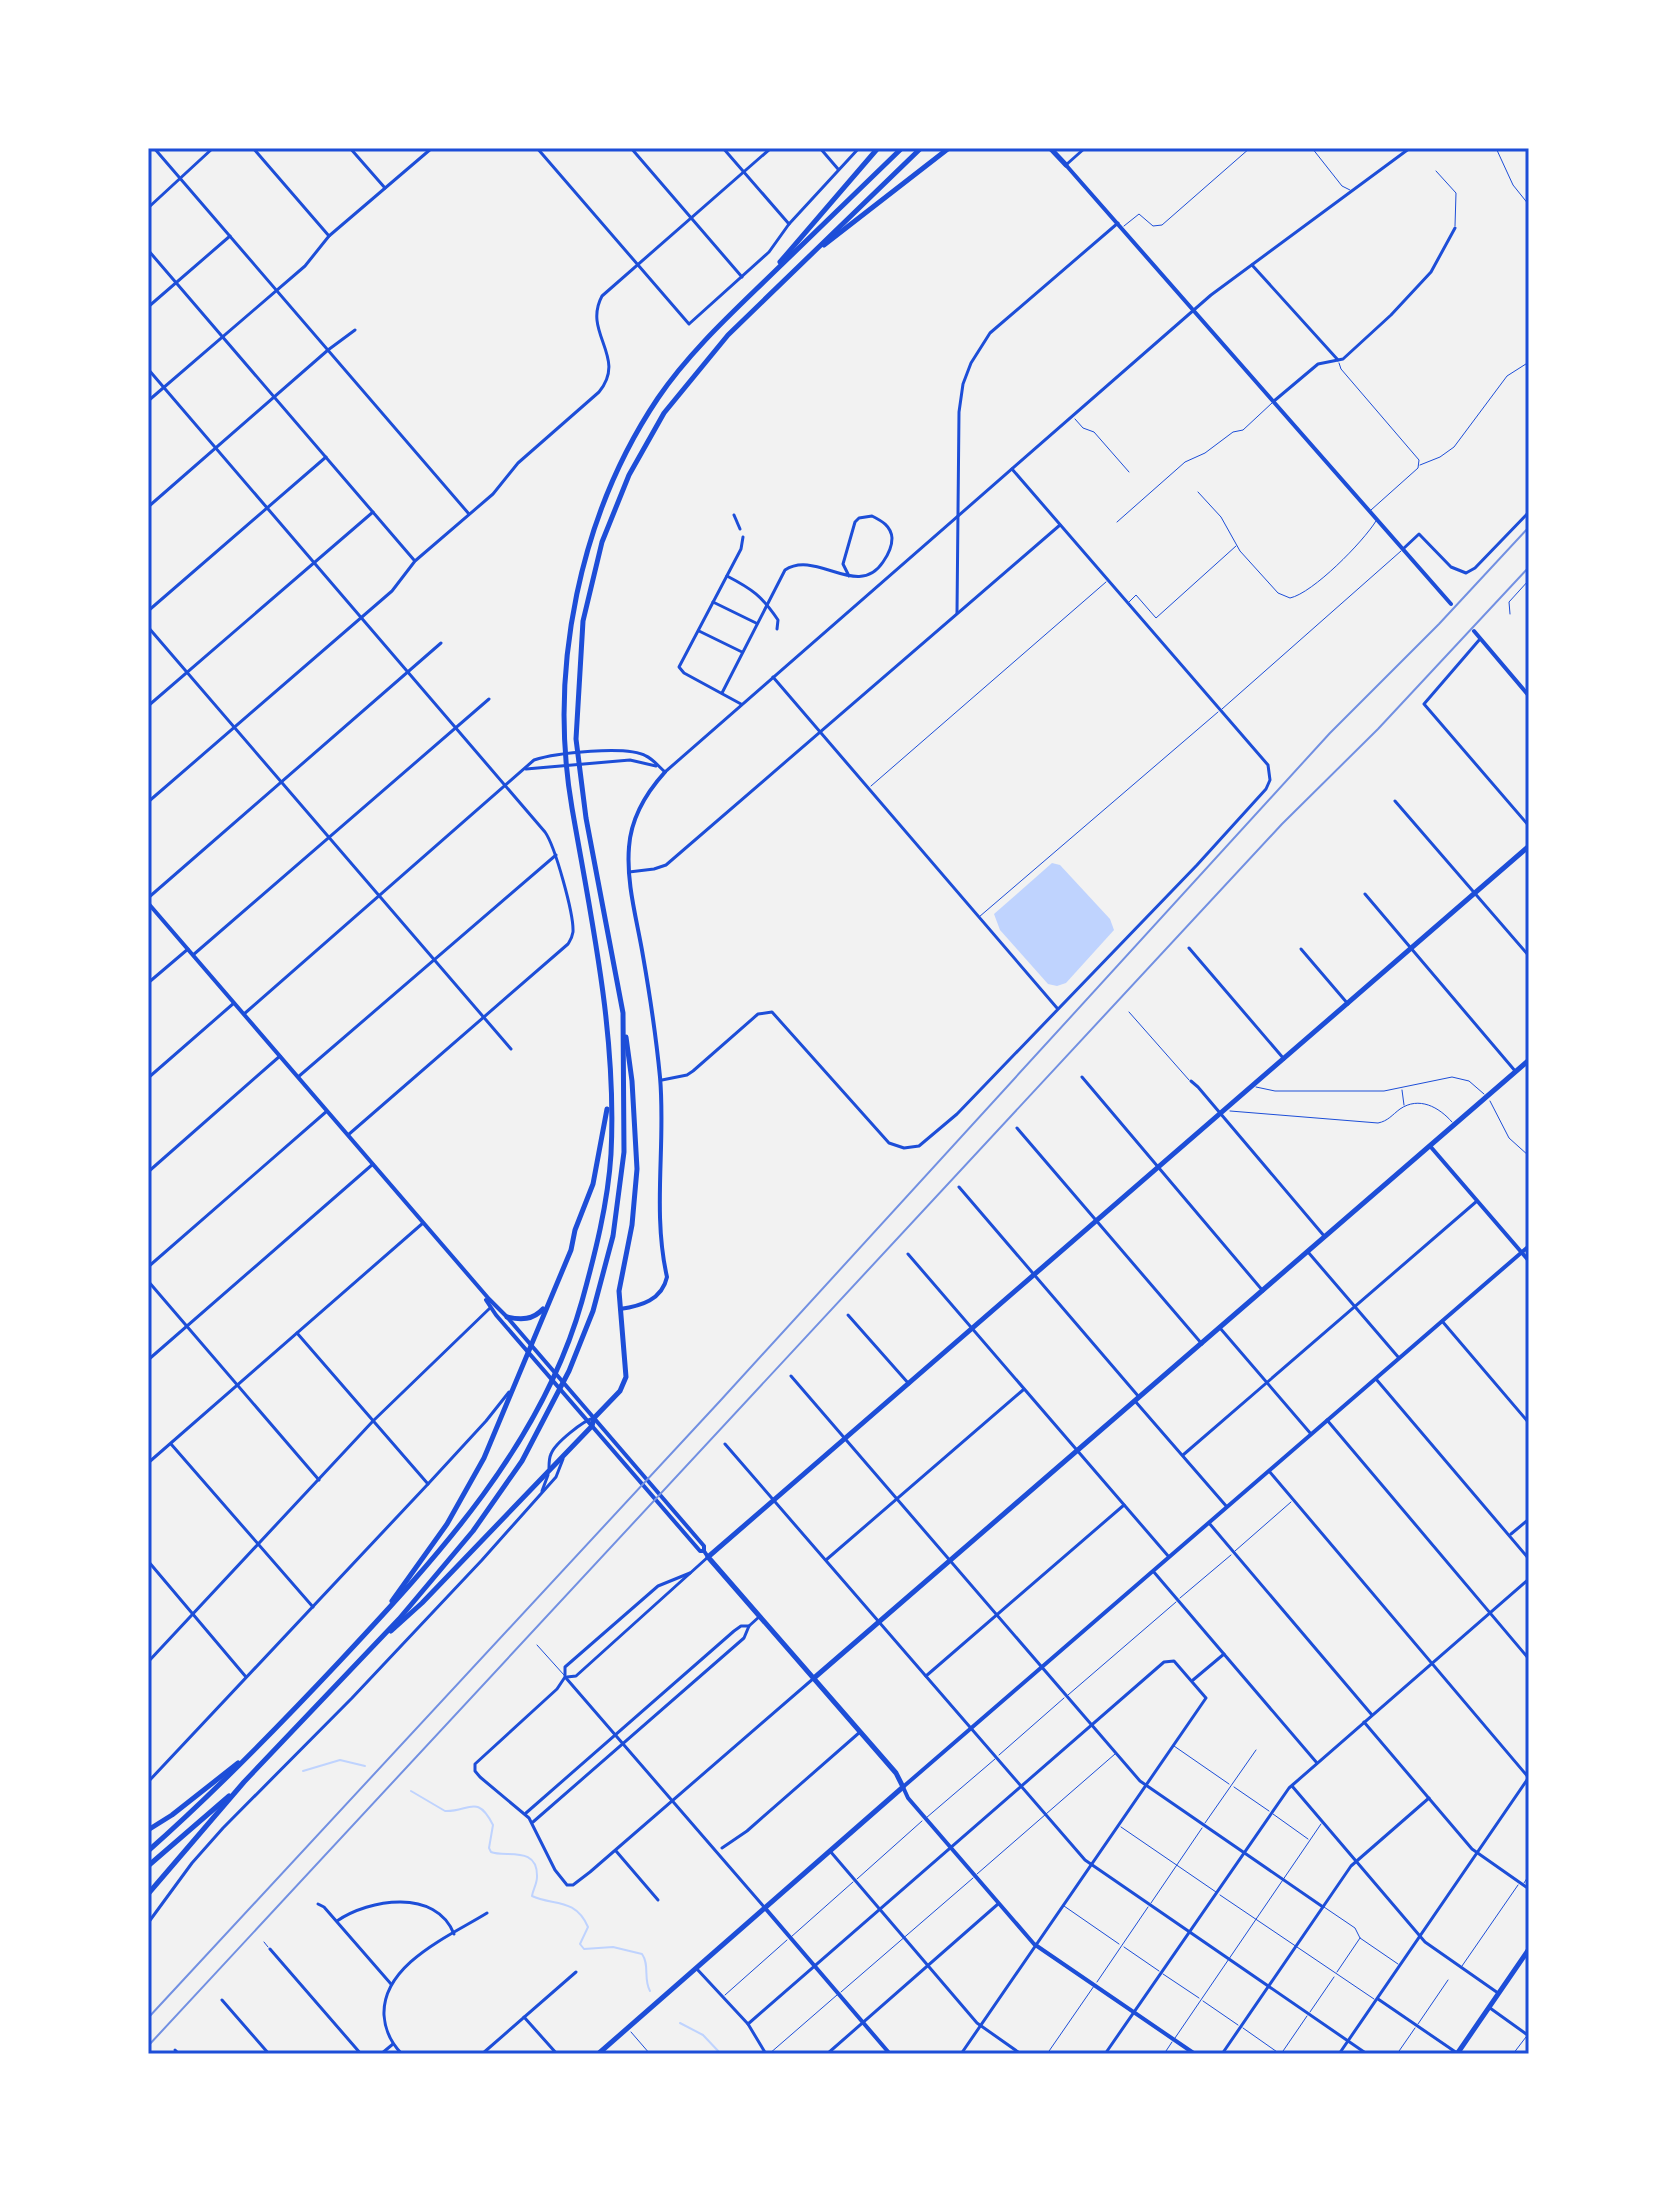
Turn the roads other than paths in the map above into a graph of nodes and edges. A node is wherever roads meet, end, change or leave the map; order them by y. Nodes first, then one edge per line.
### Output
1 (154, 148) edge
2 (213, 148) edge
3 (253, 148) edge
4 (350, 148) edge
5 (432, 148) edge
6 (537, 148) edge
7 (631, 148) edge
8 (723, 148) edge
9 (771, 148) edge
10 (820, 148) edge
11 (859, 148) edge
12 (878, 148) edge
13 (902, 148) edge
14 (921, 148) edge
15 (949, 148) edge
16 (1051, 148) edge
17 (1085, 148) edge
18 (1250, 148) edge
19 (1312, 148) edge
20 (1410, 148) edge
21 (1496, 148) edge
22 (1066, 165) junction
23 (838, 169) junction
24 (743, 171) junction
25 (1436, 171) dead end
26 (181, 179) junction
27 (385, 188) junction
28 (1352, 191) junction
29 (1529, 205) edge
30 (148, 208) edge
31 (691, 217) junction
32 (789, 224) junction
33 (1120, 226) junction
34 (1455, 228) joint
35 (230, 236) junction
36 (329, 236) junction
37 (148, 250) edge
38 (813, 253) junction
39 (637, 263) junction
40 (1252, 265) junction
41 (742, 277) junction
42 (765, 281) junction
43 (176, 283) junction
44 (276, 290) junction
45 (148, 307) edge
46 (1194, 310) junction
47 (355, 330) dead end
48 (222, 337) junction
49 (328, 350) junction
50 (1339, 360) junction
51 (1529, 362) edge
52 (148, 369) edge
53 (164, 387) junction
54 (274, 397) junction
55 (148, 401) edge
56 (1274, 401) junction
57 (1073, 416) junction
58 (216, 448) junction
59 (326, 457) junction
60 (1420, 465) junction
61 (1012, 469) junction
62 (1129, 472) dead end
63 (1198, 492) dead end
64 (148, 507) edge
65 (267, 508) junction
66 (1370, 511) junction
67 (373, 512) junction
68 (1529, 512) edge
69 (469, 514) junction
70 (734, 515) dead end
71 (959, 516) junction
72 (1377, 519) junction
73 (1117, 522) dead end
74 (1060, 525) junction
75 (740, 529) dead end
76 (743, 537) dead end
77 (1236, 546) junction
78 (1403, 549) junction
79 (415, 561) junction
80 (315, 563) junction
81 (843, 564) junction
82 (833, 572) junction
83 (727, 576) junction
84 (849, 576) junction
85 (1107, 581) junction
86 (1529, 581) edge
87 (713, 602) junction
88 (1127, 604) junction
89 (1451, 604) dead end
90 (765, 606) junction
91 (148, 611) edge
92 (957, 613) junction
93 (1510, 614) dead end
94 (361, 618) junction
95 (756, 623) junction
96 (148, 627) edge
97 (777, 629) dead end
98 (698, 631) junction
99 (1474, 631) dead end
100 (1480, 639) junction
101 (441, 643) dead end
102 (742, 652) junction
103 (409, 672) junction
104 (187, 673) junction
105 (773, 677) junction
106 (722, 693) junction
107 (1529, 696) edge
108 (489, 699) dead end
109 (741, 704) junction
110 (148, 706) edge
111 (1221, 710) junction
112 (456, 727) junction
113 (234, 728) junction
114 (820, 731) junction
115 (660, 767) junction
116 (526, 769) junction
117 (665, 772) junction
118 (281, 783) junction
119 (506, 786) junction
120 (868, 788) junction
121 (1395, 801) dead end
122 (148, 802) edge
123 (1529, 826) edge
124 (328, 837) junction
125 (1529, 846) edge
126 (556, 855) junction
127 (629, 872) junction
128 (1475, 893) junction
129 (1365, 894) dead end
130 (379, 897) junction
131 (148, 900) edge
132 (979, 917) junction
133 (1189, 948) dead end
134 (188, 949) junction
135 (1301, 949) dead end
136 (1411, 949) junction
137 (193, 955) junction
138 (1529, 956) edge
139 (434, 960) junction
140 (148, 983) edge
141 (234, 1003) junction
142 (1348, 1004) junction
143 (1057, 1009) junction
144 (1129, 1012) dead end
145 (623, 1013) junction
146 (244, 1014) junction
147 (483, 1017) junction
148 (511, 1049) dead end
149 (280, 1056) junction
150 (1284, 1059) junction
151 (1529, 1060) edge
152 (1516, 1072) junction
153 (298, 1077) junction
154 (1082, 1077) dead end
155 (148, 1078) edge
156 (660, 1081) junction
157 (1191, 1081) joint
158 (610, 1084) junction
159 (1254, 1086) junction
160 (1402, 1088) junction
161 (1404, 1106) junction
162 (1229, 1109) junction
163 (327, 1111) junction
164 (1222, 1115) junction
165 (1455, 1124) junction
166 (1017, 1128) dead end
167 (348, 1135) junction
168 (1430, 1146) junction
169 (1529, 1156) edge
170 (373, 1164) junction
171 (1159, 1168) junction
172 (148, 1172) edge
173 (959, 1187) dead end
174 (1477, 1201) junction
175 (1097, 1222) junction
176 (423, 1223) junction
177 (1325, 1237) junction
178 (1529, 1246) edge
179 (1308, 1252) junction
180 (1521, 1253) junction
181 (908, 1254) dead end
182 (1529, 1261) edge
183 (148, 1267) edge
184 (1035, 1275) junction
185 (148, 1281) edge
186 (1263, 1291) junction
187 (483, 1293) junction
188 (547, 1306) junction
189 (491, 1307) junction
190 (1355, 1307) junction
191 (620, 1309) junction
192 (848, 1315) dead end
193 (507, 1317) junction
194 (1442, 1321) junction
195 (187, 1326) junction
196 (1220, 1328) junction
197 (972, 1329) junction
198 (297, 1333) junction
199 (1202, 1344) junction
200 (529, 1348) junction
201 (1399, 1358) junction
202 (148, 1360) edge
203 (791, 1376) dead end
204 (1376, 1378) junction
205 (1267, 1383) junction
206 (515, 1384) junction
207 (909, 1384) junction
208 (237, 1385) junction
209 (1024, 1389) junction
210 (1137, 1399) junction
211 (594, 1418) junction
212 (587, 1419) junction
213 (1327, 1420) junction
214 (373, 1421) junction
215 (1529, 1423) edge
216 (592, 1426) junction
217 (1311, 1434) junction
218 (845, 1439) junction
219 (171, 1443) junction
220 (725, 1444) dead end
221 (1078, 1450) junction
222 (566, 1451) junction
223 (1183, 1455) junction
224 (148, 1463) edge
225 (549, 1469) junction
226 (1269, 1471) junction
227 (319, 1480) junction
228 (428, 1484) junction
229 (541, 1494) junction
230 (897, 1499) junction
231 (774, 1500) junction
232 (1294, 1500) junction
233 (1124, 1505) junction
234 (1227, 1507) junction
235 (1529, 1519) edge
236 (1209, 1523) junction
237 (1509, 1536) junction
238 (258, 1545) junction
239 (1234, 1552) junction
240 (706, 1554) junction
241 (1169, 1557) junction
242 (1529, 1559) edge
243 (826, 1560) junction
244 (148, 1561) edge
245 (950, 1561) junction
246 (1153, 1571) junction
247 (690, 1573) junction
248 (1529, 1579) edge
249 (1178, 1601) junction
250 (313, 1607) junction
251 (1490, 1612) junction
252 (193, 1614) junction
253 (997, 1615) junction
254 (760, 1616) junction
255 (880, 1622) junction
256 (373, 1625) junction
257 (749, 1626) junction
258 (537, 1645) dead end
259 (1224, 1654) junction
260 (363, 1657) junction
261 (1529, 1659) edge
262 (148, 1662) edge
263 (1432, 1663) junction
264 (1042, 1667) junction
265 (926, 1676) junction
266 (246, 1677) junction
267 (565, 1677) junction
268 (814, 1678) junction
269 (1192, 1681) junction
270 (1067, 1696) junction
271 (1372, 1715) junction
272 (1364, 1722) junction
273 (1092, 1724) junction
274 (971, 1728) junction
275 (860, 1732) junction
276 (615, 1735) junction
277 (623, 1744) junction
278 (261, 1745) junction
279 (1174, 1746) junction
280 (1256, 1750) dead end
281 (1117, 1753) junction
282 (997, 1757) junction
283 (1317, 1763) junction
284 (1529, 1777) edge
285 (148, 1782) edge
286 (244, 1782) junction
287 (1231, 1785) junction
288 (1022, 1786) junction
289 (1146, 1786) junction
290 (903, 1787) junction
291 (1290, 1787) junction
292 (1429, 1798) junction
293 (672, 1800) junction
294 (1271, 1813) junction
295 (525, 1814) junction
296 (1046, 1815) junction
297 (926, 1818) junction
298 (532, 1822) junction
299 (1323, 1822) junction
300 (1119, 1825) junction
301 (1204, 1825) junction
302 (148, 1830) edge
303 (1311, 1840) junction
304 (722, 1848) dead end
305 (950, 1848) junction
306 (615, 1850) junction
307 (148, 1851) edge
308 (830, 1851) junction
309 (1244, 1852) junction
310 (1477, 1853) junction
311 (1356, 1861) junction
312 (1091, 1865) junction
313 (1177, 1865) junction
314 (148, 1866) edge
315 (1529, 1875) edge
316 (974, 1876) junction
317 (855, 1880) junction
318 (1284, 1880) junction
319 (1521, 1884) junction
320 (1529, 1889) edge
321 (1216, 1892) junction
322 (148, 1894) edge
323 (658, 1900) dead end
324 (318, 1904) dead end
325 (998, 1904) junction
326 (1149, 1905) junction
327 (1064, 1906) junction
328 (1323, 1907) junction
329 (765, 1908) junction
330 (880, 1909) junction
331 (487, 1913) dead end
332 (1256, 1920) junction
333 (337, 1921) junction
334 (148, 1923) edge
335 (1189, 1932) junction
336 (454, 1934) junction
337 (904, 1937) junction
338 (1420, 1937) junction
339 (790, 1938) junction
340 (1360, 1938) junction
341 (264, 1942) dead end
342 (1036, 1946) junction
343 (1121, 1946) junction
344 (1296, 1947) junction
345 (270, 1949) joint
346 (1529, 1949) edge
347 (1229, 1959) junction
348 (1400, 1965) junction
349 (814, 1966) junction
350 (928, 1966) junction
351 (1462, 1967) junction
352 (696, 1968) junction
353 (576, 1972) dead end
354 (1161, 1973) junction
355 (1335, 1974) junction
356 (1448, 1980) dead end
357 (391, 1984) junction
358 (1094, 1985) junction
359 (1269, 1986) junction
360 (1498, 1993) junction
361 (838, 1994) junction
362 (723, 1996) junction
363 (1377, 1999) junction
364 (222, 2000) dead end
365 (1201, 2000) junction
366 (1489, 2007) junction
367 (1134, 2012) junction
368 (1308, 2014) junction
369 (524, 2017) junction
370 (863, 2023) junction
371 (748, 2024) junction
372 (1417, 2025) junction
373 (981, 2026) junction
374 (1241, 2027) junction
375 (627, 2028) junction
376 (1528, 2036) edge
377 (1174, 2040) junction
378 (1348, 2041) junction
379 (393, 2044) junction
380 (175, 2050) dead end
381 (179, 2054) edge
382 (269, 2054) edge
383 (361, 2054) edge
384 (381, 2054) edge
385 (402, 2054) edge
386 (482, 2054) edge
387 (557, 2054) edge
388 (598, 2054) edge
389 (650, 2054) edge
390 (768, 2054) edge
391 (827, 2054) edge
392 (890, 2054) edge
393 (961, 2054) edge
394 (1021, 2054) edge
395 (1047, 2054) edge
396 (1105, 2054) edge
397 (1164, 2054) edge
398 (1195, 2054) edge
399 (1222, 2054) edge
400 (1281, 2054) edge
401 (1339, 2054) edge
402 (1367, 2054) edge
403 (1397, 2054) edge
404 (1457, 2054) edge
405 (1513, 2054) edge

1 - 26 street
2 - 26 street
3 - 36 street
4 - 27 street
5 - 27 street
6 - 39 street
7 - 31 street
8 - 24 street
9 - 24 street
10 - 23 street
11 - 23 street
12 - 42 main road
13 - 42 main road
14 - 38 main road
15 - 38 main road
16 - 22 main road
17 - 22 street
18 - 33 lane
19 - 28 lane
20 - 28 street
21 - 29 lane
22 - 33 street
23 - 32 street
24 - 31 street
24 - 32 street
25 - 34 lane
26 - 30 street
26 - 35 street
27 - 36 street
28 - 40 street
31 - 39 street
31 - 41 street
32 - 41 street
33 - 46 street
33 - 71 street
34 - 50 street
35 - 43 street
35 - 44 street
36 - 44 street
37 - 43 street
38 - 145 main road
39 - 41 street
39 - 69 street
40 - 46 street
40 - 50 street
42 - 158 main road
43 - 45 street
43 - 48 street
44 - 48 street
44 - 49 street
46 - 56 street
46 - 57 street
47 - 49 street
48 - 53 street
48 - 54 street
49 - 54 street
49 - 69 street
50 - 56 street
50 - 60 lane
51 - 60 lane
52 - 53 street
53 - 55 street
53 - 58 street
54 - 58 street
54 - 59 street
56 - 66 street
56 - 73 lane
57 - 61 street
57 - 62 lane
58 - 64 street
58 - 65 street
59 - 65 street
59 - 67 street
60 - 66 lane
61 - 71 street
61 - 74 street
63 - 77 lane
65 - 80 street
65 - 91 street
66 - 72 street
67 - 79 street
67 - 80 street
68 - 78 street
69 - 79 street
70 - 75 street
71 - 92 street
71 - 105 street
72 - 77 lane
72 - 78 street
74 - 85 street
74 - 92 street
76 - 83 street
77 - 88 lane
78 - 89 street
78 - 111 lane
79 - 94 street
80 - 94 street
80 - 104 street
81 - 82 street
81 - 84 street
81 - 84 street
82 - 84 street
82 - 90 street
83 - 87 street
83 - 90 street
85 - 88 street
85 - 120 lane
86 - 93 lane
87 - 95 street
87 - 98 street
88 - 111 street
90 - 95 street
90 - 97 street
92 - 114 street
94 - 103 street
94 - 113 street
95 - 102 street
96 - 104 street
98 - 102 street
98 - 106 street
99 - 100 street
100 - 107 street
100 - 123 street
101 - 103 street
102 - 106 street
103 - 112 street
103 - 118 street
104 - 110 street
104 - 113 street
105 - 109 street
105 - 114 street
106 - 109 street
108 - 112 street
109 - 117 street
111 - 132 lane
111 - 143 street
112 - 119 street
112 - 124 street
113 - 118 street
113 - 122 street
114 - 120 street
114 - 127 street
115 - 116 street
115 - 116 street
115 - 117 street
116 - 119 street
117 - 127 street
118 - 124 street
118 - 131 street
119 - 126 street
119 - 130 street
120 - 132 street
121 - 128 street
124 - 130 street
124 - 137 street
125 - 128 main road
126 - 139 street
126 - 147 street
127 - 156 street
128 - 136 main road
128 - 138 street
129 - 136 street
130 - 139 street
130 - 146 street
131 - 134 street
132 - 143 street
133 - 150 street
134 - 137 street
134 - 140 street
135 - 142 street
136 - 142 main road
136 - 152 street
137 - 141 street
139 - 147 street
139 - 153 street
141 - 146 street
141 - 155 street
142 - 150 main road
143 - 156 street
144 - 157 lane
145 - 191 main road
145 - 260 main road
146 - 149 street
147 - 148 street
147 - 167 street
149 - 153 street
149 - 172 street
150 - 159 main road
151 - 152 main road
152 - 165 main road
153 - 163 street
154 - 171 street
156 - 191 street
157 - 164 street
158 - 188 main road
158 - 256 main road
159 - 160 lane
159 - 162 main road
160 - 161 lane
160 - 169 lane
161 - 162 lane
161 - 165 lane
162 - 164 main road
163 - 167 street
163 - 183 street
164 - 171 main road
164 - 177 street
165 - 168 main road
166 - 175 street
167 - 170 street
168 - 174 street
168 - 177 main road
170 - 176 street
170 - 195 street
171 - 175 main road
171 - 186 street
173 - 184 street
174 - 180 street
174 - 190 street
175 - 184 main road
175 - 199 street
176 - 187 street
176 - 198 street
177 - 179 main road
178 - 180 street
179 - 186 main road
179 - 190 street
180 - 182 street
180 - 194 street
181 - 197 street
184 - 197 main road
184 - 210 street
185 - 195 street
186 - 196 main road
187 - 189 street
187 - 193 street
188 - 193 main road
188 - 200 main road
189 - 200 street
189 - 214 street
190 - 201 street
190 - 205 street
191 - 211 main road
192 - 207 street
193 - 200 street
194 - 201 street
194 - 215 street
195 - 202 street
195 - 208 street
196 - 199 main road
196 - 205 street
197 - 207 main road
197 - 209 street
198 - 208 street
198 - 214 street
199 - 210 main road
200 - 206 main road
200 - 211 street
200 - 212 street
201 - 204 street
203 - 218 street
204 - 213 street
204 - 237 street
205 - 217 street
205 - 223 street
206 - 228 street
206 - 256 main road
207 - 218 main road
208 - 219 street
208 - 227 street
209 - 221 street
209 - 230 street
210 - 221 main road
210 - 223 street
211 - 212 street
211 - 216 main road
211 - 240 street
212 - 216 street
212 - 225 street
213 - 217 street
213 - 251 street
214 - 227 street
214 - 228 street
216 - 222 main road
216 - 240 street
217 - 226 street
218 - 230 street
218 - 231 main road
219 - 224 street
219 - 238 street
220 - 231 street
221 - 233 street
221 - 245 main road
222 - 225 main road
222 - 229 street
223 - 234 street
225 - 229 street
225 - 260 main road
226 - 232 street
226 - 234 street
227 - 238 street
228 - 250 street
229 - 334 street
230 - 243 street
230 - 245 street
231 - 240 main road
231 - 243 street
232 - 239 lane
232 - 263 street
233 - 241 street
233 - 253 street
234 - 236 street
235 - 237 street
236 - 239 street
236 - 241 street
237 - 242 street
238 - 250 street
238 - 252 street
239 - 249 lane
239 - 271 street
240 - 247 street
240 - 254 main road
241 - 246 street
243 - 255 street
244 - 252 street
245 - 253 street
245 - 255 main road
246 - 249 street
246 - 264 street
247 - 267 street
247 - 267 street
248 - 251 street
249 - 259 street
249 - 270 lane
250 - 266 street
251 - 261 street
251 - 263 street
252 - 262 street
252 - 266 street
253 - 264 street
253 - 265 street
254 - 257 street
254 - 268 main road
255 - 265 street
255 - 268 main road
256 - 278 main road
257 - 276 street
257 - 277 street
258 - 267 lane
259 - 269 street
259 - 283 street
260 - 286 main road
263 - 271 street
263 - 284 street
264 - 270 street
264 - 274 street
265 - 274 street
266 - 285 street
267 - 276 street
267 - 295 street
268 - 275 main road
268 - 293 street
269 - 273 street
269 - 279 street
270 - 273 street
270 - 282 lane
271 - 272 street
272 - 283 street
272 - 292 street
273 - 281 street
273 - 288 street
274 - 282 street
274 - 290 street
275 - 290 main road
275 - 304 street
276 - 277 street
276 - 295 street
277 - 293 street
277 - 298 street
278 - 302 main road
278 - 307 main road
279 - 287 lane
279 - 289 street
280 - 287 lane
281 - 289 street
281 - 296 lane
282 - 288 street
282 - 297 lane
283 - 291 street
284 - 310 street
286 - 314 main road
286 - 322 main road
287 - 294 lane
287 - 301 lane
288 - 296 street
288 - 305 street
289 - 300 street
289 - 301 street
290 - 297 street
290 - 308 main road
291 - 294 street
291 - 299 street
292 - 310 street
292 - 311 street
293 - 306 street
293 - 329 street
294 - 303 lane
294 - 309 street
295 - 298 street
296 - 312 street
296 - 316 lane
297 - 305 street
297 - 317 lane
298 - 306 street
299 - 303 lane
299 - 311 street
300 - 312 street
300 - 313 lane
301 - 309 street
301 - 313 lane
303 - 318 lane
305 - 316 street
305 - 330 street
306 - 323 street
308 - 317 street
308 - 329 main road
309 - 318 street
309 - 321 street
310 - 319 street
310 - 338 street
311 - 328 street
311 - 338 street
312 - 326 street
312 - 327 street
313 - 321 lane
313 - 326 lane
315 - 319 lane
316 - 325 street
316 - 337 lane
317 - 330 street
317 - 339 lane
318 - 328 street
318 - 332 lane
319 - 320 street
319 - 351 lane
321 - 332 lane
321 - 335 street
324 - 333 street
325 - 342 street
325 - 350 street
326 - 335 street
326 - 343 lane
327 - 342 street
327 - 343 lane
328 - 340 lane
328 - 344 street
329 - 339 street
329 - 352 main road
330 - 337 street
330 - 349 street
331 - 336 street
332 - 344 lane
332 - 347 lane
333 - 336 street
333 - 357 street
335 - 347 street
335 - 354 street
336 - 357 street
337 - 350 street
337 - 361 lane
338 - 348 street
338 - 351 street
339 - 349 street
339 - 362 lane
340 - 348 lane
340 - 355 lane
341 - 345 lane
342 - 358 street
342 - 373 street
343 - 354 lane
343 - 358 lane
344 - 355 lane
344 - 359 street
345 - 383 street
346 - 360 main road
347 - 359 street
347 - 365 lane
348 - 363 street
349 - 361 street
349 - 371 street
350 - 370 street
350 - 373 street
351 - 360 street
352 - 362 street
352 - 375 main road
353 - 369 street
354 - 365 lane
354 - 367 street
355 - 363 lane
355 - 368 lane
356 - 372 lane
357 - 379 street
358 - 367 street
358 - 395 lane
359 - 368 street
359 - 374 street
360 - 366 main road
361 - 370 street
361 - 390 lane
362 - 371 street
363 - 372 street
363 - 378 street
364 - 382 street
365 - 374 lane
365 - 377 lane
366 - 376 street
366 - 404 main road
367 - 377 street
367 - 396 street
368 - 378 street
368 - 400 lane
369 - 386 street
369 - 387 street
370 - 391 street
370 - 392 street
371 - 390 street
372 - 403 lane
372 - 404 street
373 - 393 street
373 - 394 street
374 - 399 street
374 - 400 lane
375 - 388 main road
375 - 389 lane
376 - 405 lane
377 - 397 lane
377 - 398 street
378 - 401 street
378 - 402 street
379 - 384 street
379 - 385 street
380 - 381 street

